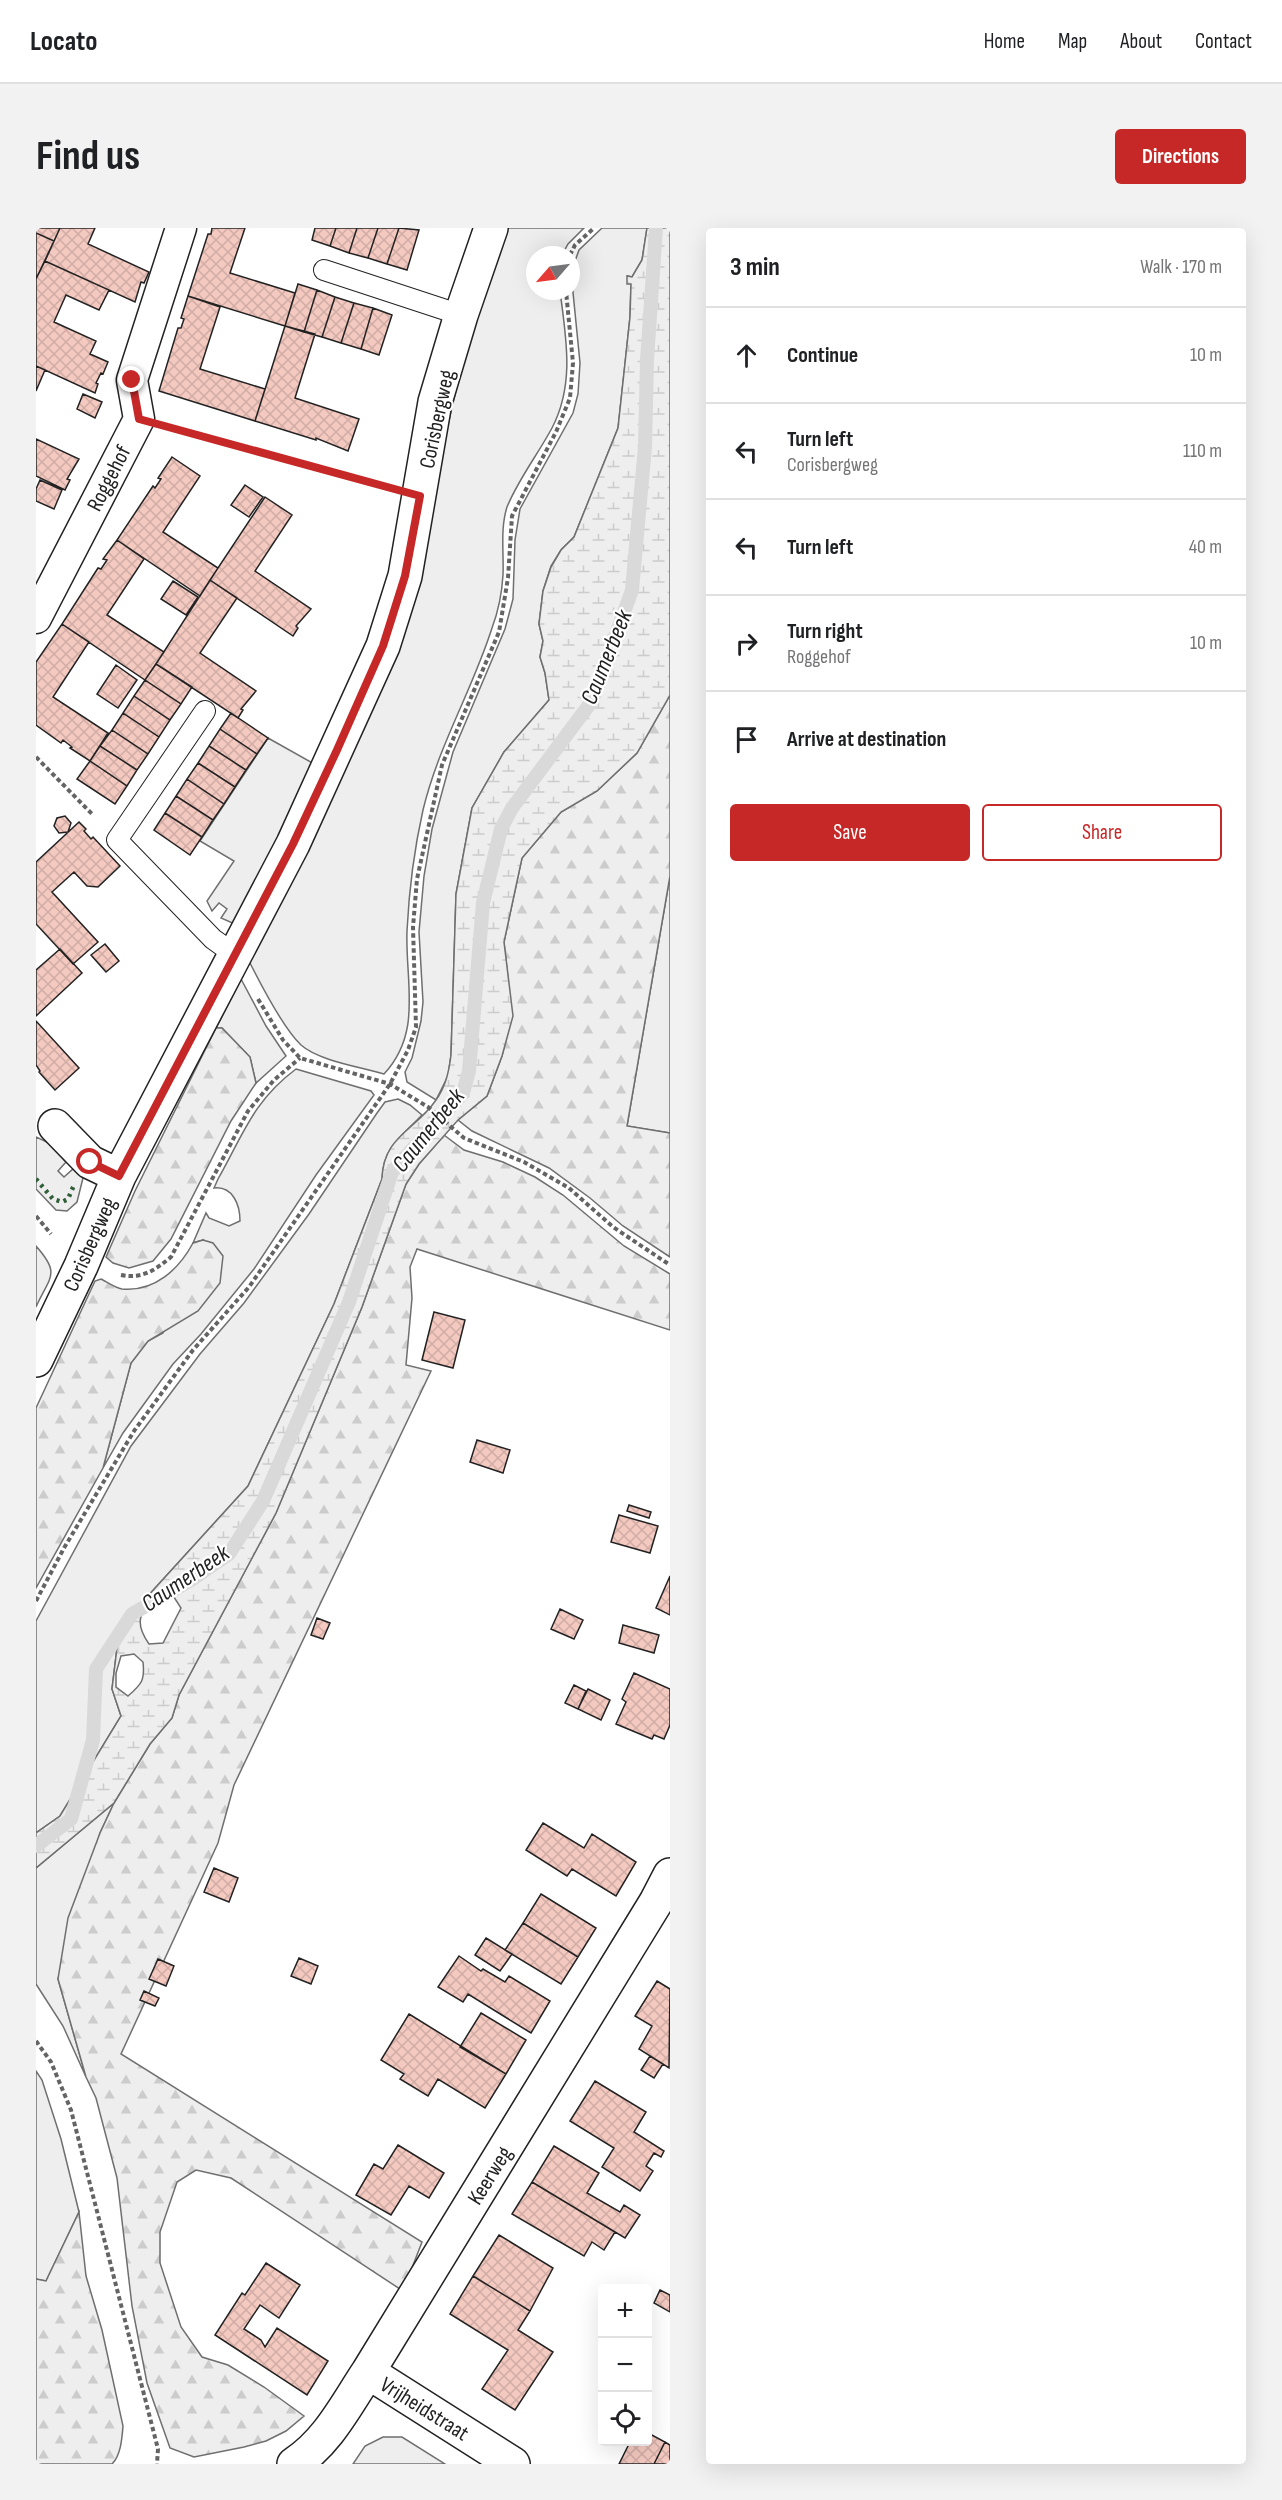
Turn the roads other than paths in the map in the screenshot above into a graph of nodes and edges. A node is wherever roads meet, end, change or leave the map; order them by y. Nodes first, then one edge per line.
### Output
1 (181, 228) edge
2 (491, 228) edge
3 (324, 270) dead end
4 (461, 315) junction
5 (36, 618) edge
6 (205, 711) dead end
7 (234, 954) junction
8 (55, 1126) dead end
9 (119, 1176) junction
10 (36, 1360) edge
11 (665, 1895) edge
12 (368, 2372) junction
13 (294, 2464) edge
14 (513, 2464) edge

1 - 5 street, Roggehof
2 - 4 street, Corisbergweg
3 - 4 lane
4 - 7 street, Corisbergweg
6 - 7 lane
7 - 9 street, Corisbergweg
8 - 9 street
9 - 10 street, Corisbergweg
11 - 12 street, Keerweg
12 - 13 street, Keerweg
12 - 14 street, Vrijheidstraat

